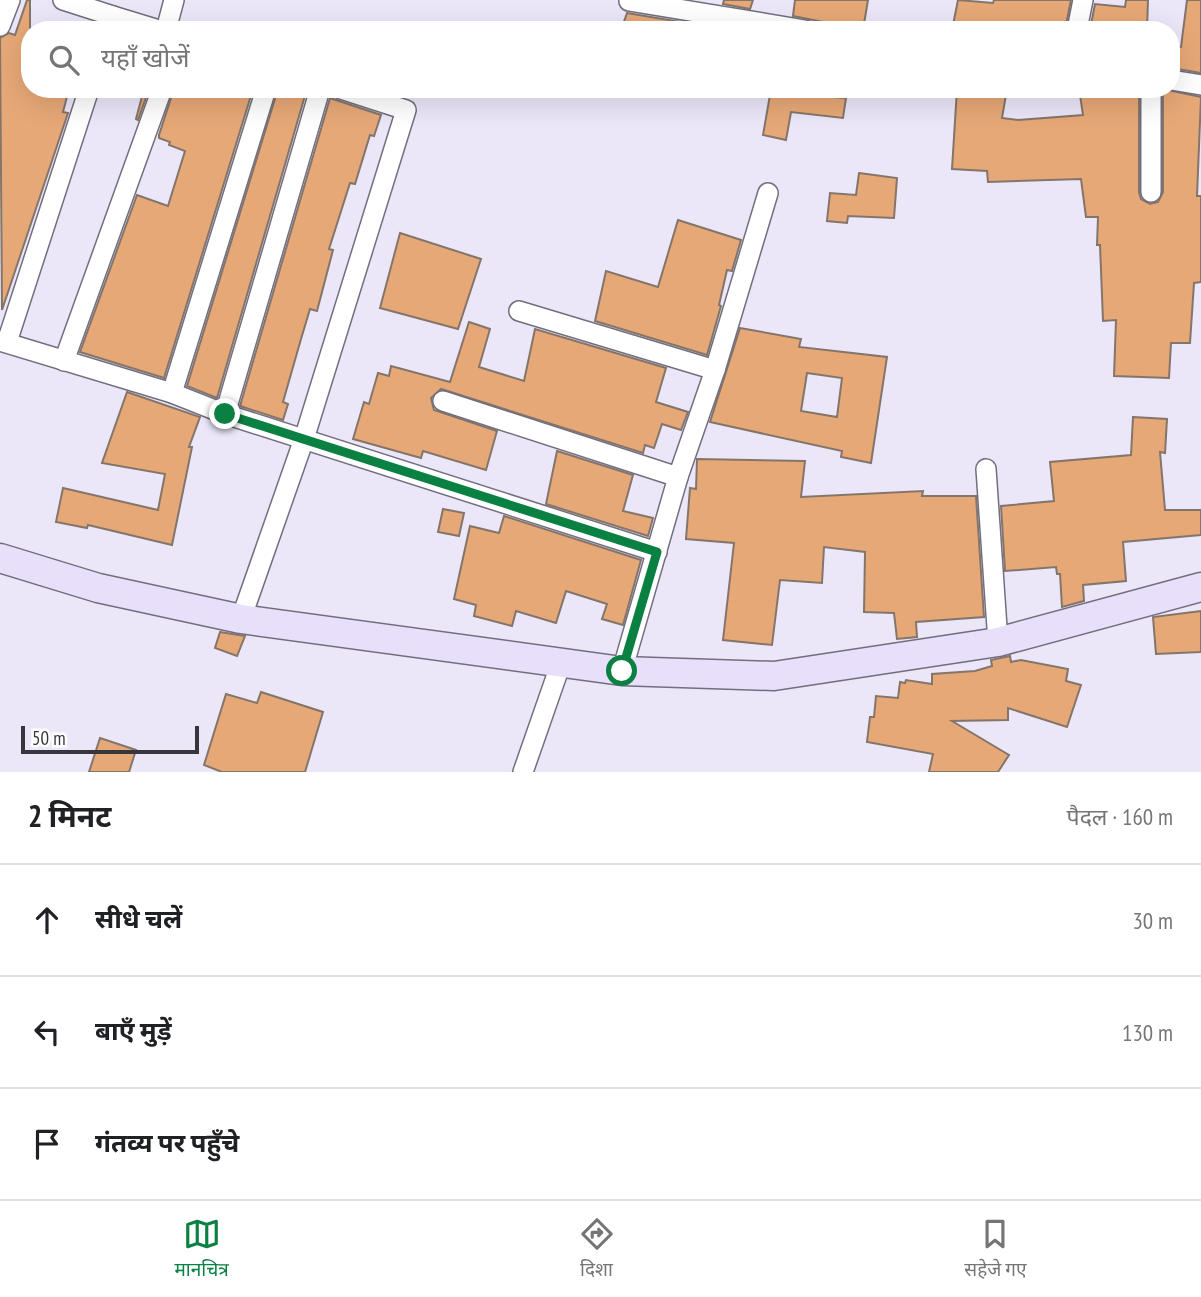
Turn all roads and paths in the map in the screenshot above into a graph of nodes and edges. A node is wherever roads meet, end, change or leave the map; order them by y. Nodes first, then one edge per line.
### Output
1 (10, 0) edge
2 (63, 0) edge
3 (174, 0) edge
4 (1083, 0) edge
5 (629, 1) edge
6 (106, 21) edge
7 (168, 21) edge
8 (750, 21) edge
9 (1079, 21) edge
10 (0, 26) edge
11 (1180, 82) edge
12 (1201, 85) edge
13 (86, 98) edge
14 (159, 98) edge
15 (263, 98) edge
16 (317, 98) edge
17 (369, 98) edge
18 (1151, 98) edge
19 (1151, 192) dead end
20 (768, 193) dead end
21 (519, 311) dead end
22 (3, 342) edge
23 (64, 360) junction
24 (716, 370) junction
25 (172, 393) junction
26 (443, 401) dead end
27 (225, 414) junction
28 (304, 439) junction
29 (986, 469) dead end
30 (678, 477) junction
31 (657, 552) junction
32 (0, 558) edge
33 (1201, 587) edge
34 (241, 619) junction
35 (998, 642) junction
36 (561, 663) junction
37 (622, 671) junction
38 (523, 772) edge

1 - 10 street
2 - 6 street
3 - 7 street
4 - 9 street
5 - 8 street
11 - 12 street
13 - 22 street
14 - 23 street
15 - 25 street
16 - 27 street
17 - 28 street
18 - 19 street
20 - 24 street
21 - 24 street
22 - 23 street
23 - 25 street
24 - 30 street
25 - 27 street
26 - 30 street
27 - 28 street
28 - 31 street
28 - 34 street
29 - 35 street
30 - 31 street
31 - 37 street
32 - 34 street
33 - 35 street
34 - 36 street
35 - 37 street
36 - 37 street
36 - 38 street

